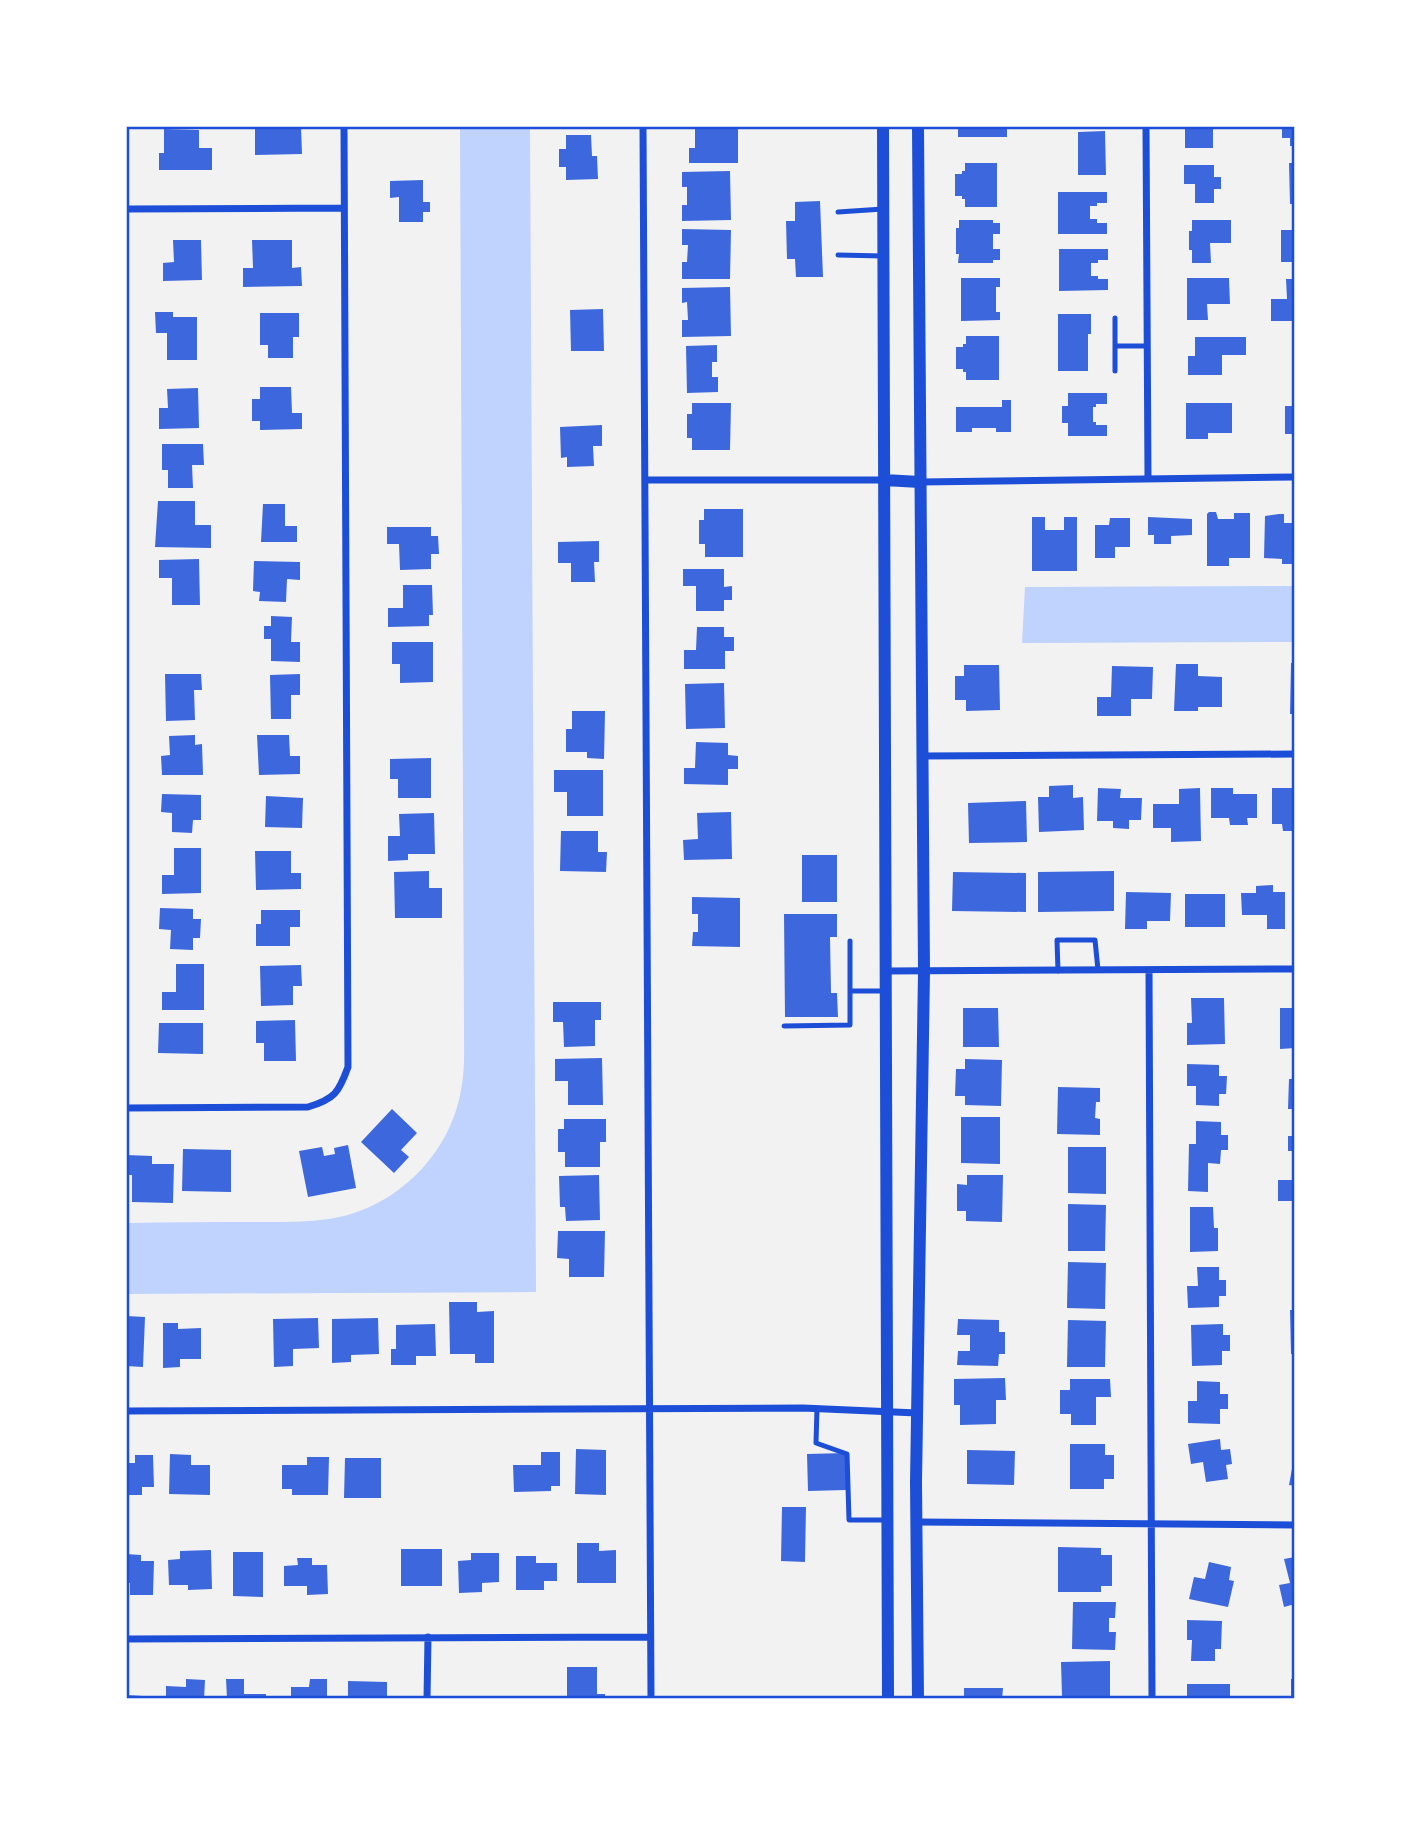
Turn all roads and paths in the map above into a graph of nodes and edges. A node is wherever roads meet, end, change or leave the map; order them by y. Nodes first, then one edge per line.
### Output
1 (344, 126) edge
2 (643, 126) edge
3 (883, 126) edge
4 (918, 126) edge
5 (1146, 126) edge
6 (344, 208) junction
7 (126, 209) edge
8 (883, 209) junction
9 (838, 212) dead end
10 (838, 255) dead end
11 (883, 256) junction
12 (1115, 318) dead end
13 (1115, 346) junction
14 (1147, 346) junction
15 (1115, 371) dead end
16 (1295, 477) edge
17 (1147, 478) junction
18 (645, 480) junction
19 (884, 480) junction
20 (919, 482) junction
21 (1295, 754) edge
22 (922, 756) junction
23 (850, 941) dead end
24 (1295, 969) edge
25 (1097, 970) junction
26 (1149, 970) junction
27 (886, 971) junction
28 (1058, 971) junction
29 (923, 972) junction
30 (850, 991) junction
31 (886, 991) junction
32 (784, 1026) dead end
33 (126, 1108) edge
34 (817, 1408) junction
35 (649, 1409) junction
36 (126, 1411) edge
37 (887, 1411) junction
38 (917, 1413) junction
39 (887, 1520) junction
40 (917, 1522) junction
41 (1151, 1523) junction
42 (1295, 1525) edge
43 (428, 1637) junction
44 (650, 1637) junction
45 (126, 1639) edge
46 (427, 1699) edge
47 (651, 1699) edge
48 (888, 1699) edge
49 (918, 1699) edge
50 (1152, 1699) edge

1 - 6 street
2 - 18 street
3 - 8 street
4 - 20 street
5 - 14 street
6 - 7 street
6 - 33 street
8 - 9 lane
8 - 11 street
10 - 11 lane
11 - 19 street
12 - 13 lane
13 - 14 lane
13 - 15 lane
14 - 17 street
16 - 17 street
17 - 20 street
18 - 19 street
18 - 35 street
19 - 20 street
19 - 27 street
20 - 22 street
21 - 22 street
22 - 29 street
23 - 30 lane
24 - 26 street
25 - 26 street
25 - 28 street
25 - 28 lane
26 - 41 street
27 - 29 street
27 - 31 street
28 - 29 street
29 - 38 street
30 - 31 lane
30 - 32 lane
31 - 37 street
34 - 35 street
34 - 37 street
34 - 39 lane
35 - 36 street
35 - 44 street
37 - 38 street
37 - 39 street
38 - 40 street
39 - 48 street
40 - 41 street
40 - 49 street
41 - 42 street
41 - 50 street
43 - 44 street
43 - 45 street
43 - 46 street
44 - 47 street

